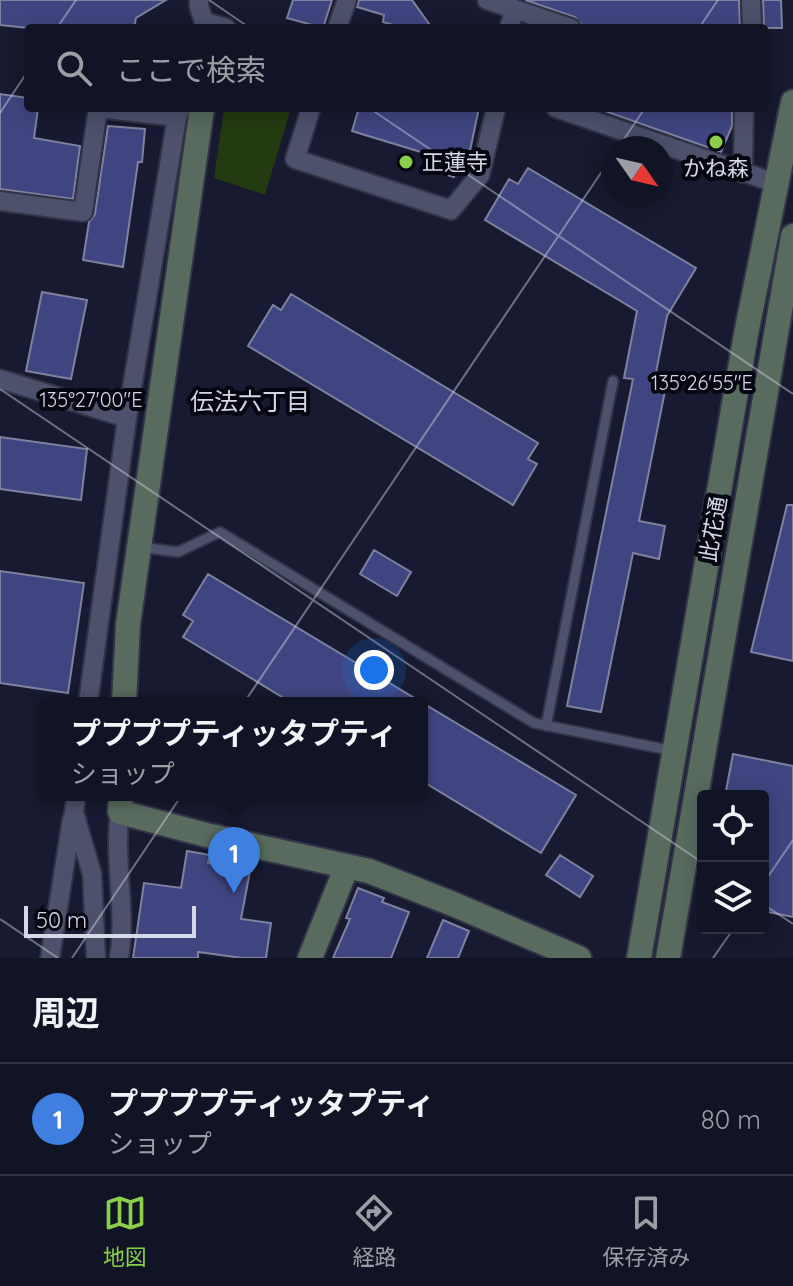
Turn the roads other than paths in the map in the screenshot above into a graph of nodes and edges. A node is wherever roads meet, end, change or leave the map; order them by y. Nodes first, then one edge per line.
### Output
1 (199, 0) edge
2 (347, 0) edge
3 (487, 0) edge
4 (751, 0) edge
5 (515, 9) junction
6 (205, 24) edge
7 (338, 24) edge
8 (510, 24) edge
9 (559, 24) edge
10 (752, 24) edge
11 (793, 102) edge
12 (97, 112) edge
13 (201, 112) edge
14 (310, 112) edge
15 (495, 112) edge
16 (568, 112) edge
17 (744, 112) edge
18 (179, 113) edge
19 (743, 173) junction
20 (775, 183) junction
21 (0, 201) edge
22 (793, 236) edge
23 (758, 273) junction
24 (789, 281) edge
25 (0, 379) edge
26 (613, 381) dead end
27 (127, 418) junction
28 (140, 547) junction
29 (89, 697) edge
30 (124, 697) edge
31 (546, 726) junction
32 (674, 751) junction
33 (121, 803) edge
34 (75, 804) edge
35 (347, 866) junction
36 (50, 958) edge
37 (96, 958) edge
38 (119, 958) edge
39 (310, 958) edge
40 (579, 958) edge
41 (639, 958) edge
42 (668, 958) edge

1 - 6 street
2 - 7 street
3 - 5 street
4 - 10 street
5 - 8 street
5 - 9 street
11 - 20 street, 此花通
12 - 21 street
13 - 28 street
14 - 15 street
16 - 19 street
17 - 19 street
18 - 27 street
19 - 20 street
20 - 23 street, 此花通
22 - 24 street, 此花通
23 - 24 street
23 - 32 street, 此花通
24 - 42 street, 此花通
25 - 27 street
26 - 31 lane
27 - 29 street
28 - 30 street
28 - 31 lane
31 - 32 lane
32 - 41 street, 此花通
33 - 35 street
33 - 38 street
34 - 36 street
34 - 37 street
35 - 39 street
35 - 40 street

